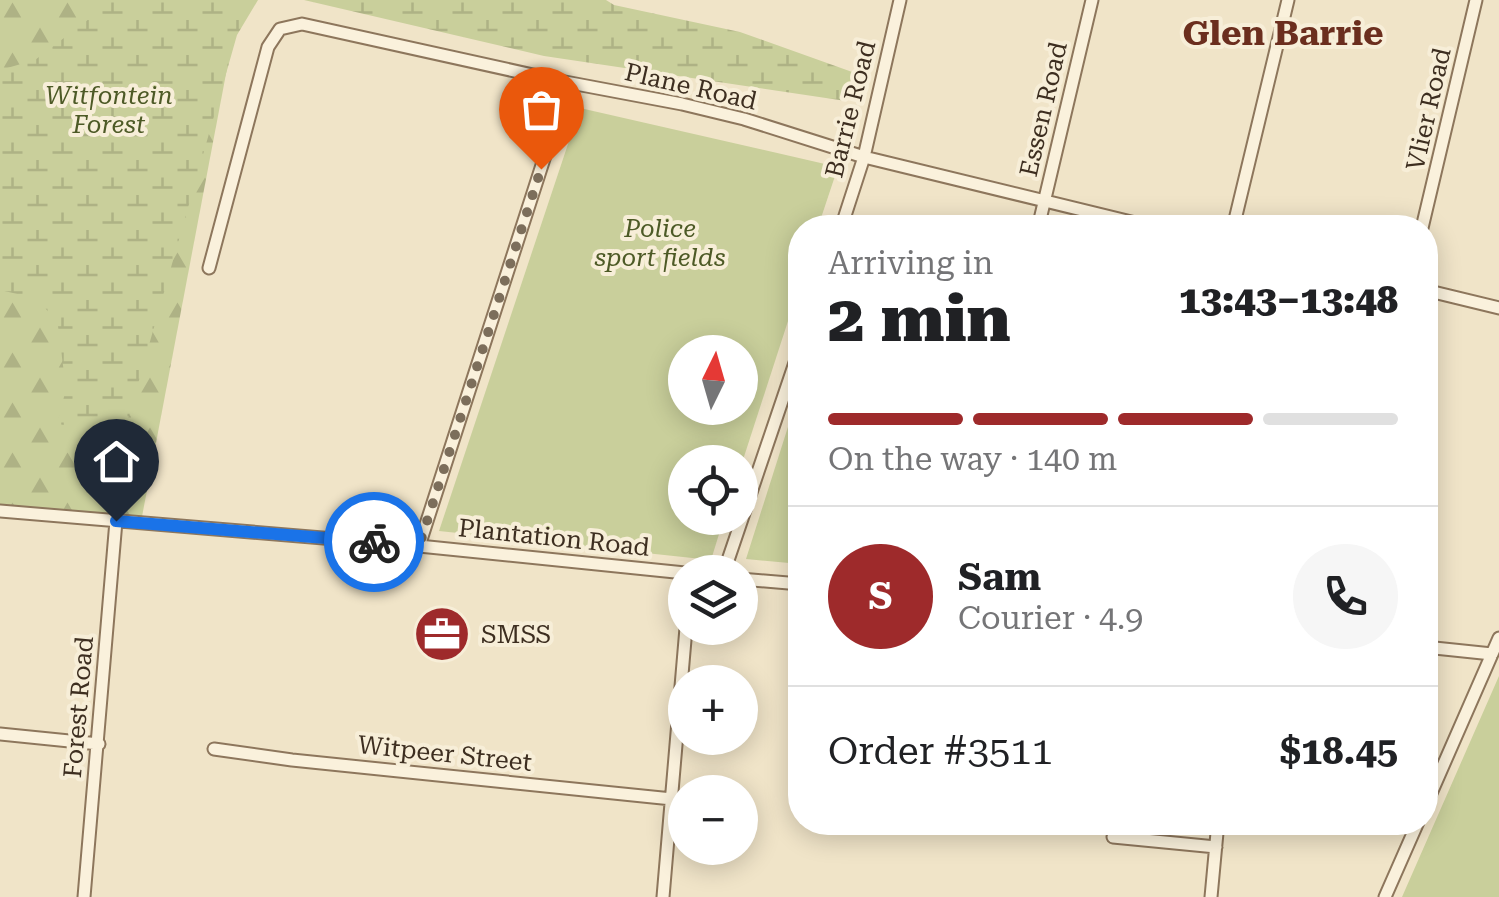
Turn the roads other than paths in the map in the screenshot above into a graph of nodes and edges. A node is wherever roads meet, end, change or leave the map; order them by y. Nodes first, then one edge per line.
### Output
1 (900, 0) edge
2 (1092, 0) edge
3 (1288, 0) edge
4 (1476, 0) edge
5 (560, 81) junction
6 (864, 157) junction
7 (1044, 201) junction
8 (845, 215) edge
9 (1041, 215) edge
10 (1102, 215) edge
11 (1237, 215) edge
12 (1425, 215) edge
13 (208, 268) dead end
14 (1438, 293) edge
15 (1499, 308) edge
16 (788, 383) edge
17 (0, 510) edge
18 (116, 521) junction
19 (419, 546) junction
20 (730, 555) edge
21 (668, 571) edge
22 (758, 580) edge
23 (788, 583) edge
24 (1499, 638) edge
25 (685, 645) edge
26 (1438, 648) edge
27 (1492, 654) junction
28 (0, 734) edge
29 (98, 744) junction
30 (214, 749) dead end
31 (674, 775) edge
32 (1438, 777) edge
33 (668, 799) edge
34 (1217, 835) edge
35 (1412, 835) edge
36 (1113, 837) dead end
37 (668, 843) edge
38 (1216, 847) junction
39 (84, 897) edge
40 (663, 897) edge
41 (1211, 897) edge
42 (1385, 897) edge

1 - 6 street, Barrie Road
2 - 7 street, Essen Road
3 - 11 street
4 - 12 street, Vlier Road
5 - 6 street, Plane Road
5 - 13 street, Plane Road
5 - 19 street
6 - 7 street, Plane Road
6 - 8 street, Barrie Road
7 - 9 street, Essen Road
7 - 10 street, Plane Road
14 - 15 street
16 - 20 street
17 - 18 street, Plantation Road
18 - 19 street, Plantation Road
18 - 29 street, Forest Road
19 - 21 street, Plantation Road
22 - 23 street
24 - 27 street
25 - 31 street
26 - 27 street
27 - 32 street
28 - 29 street
29 - 39 street, Forest Road
30 - 33 street, Witpeer Street
34 - 38 street
35 - 42 street
36 - 38 street
37 - 40 street
38 - 41 street

